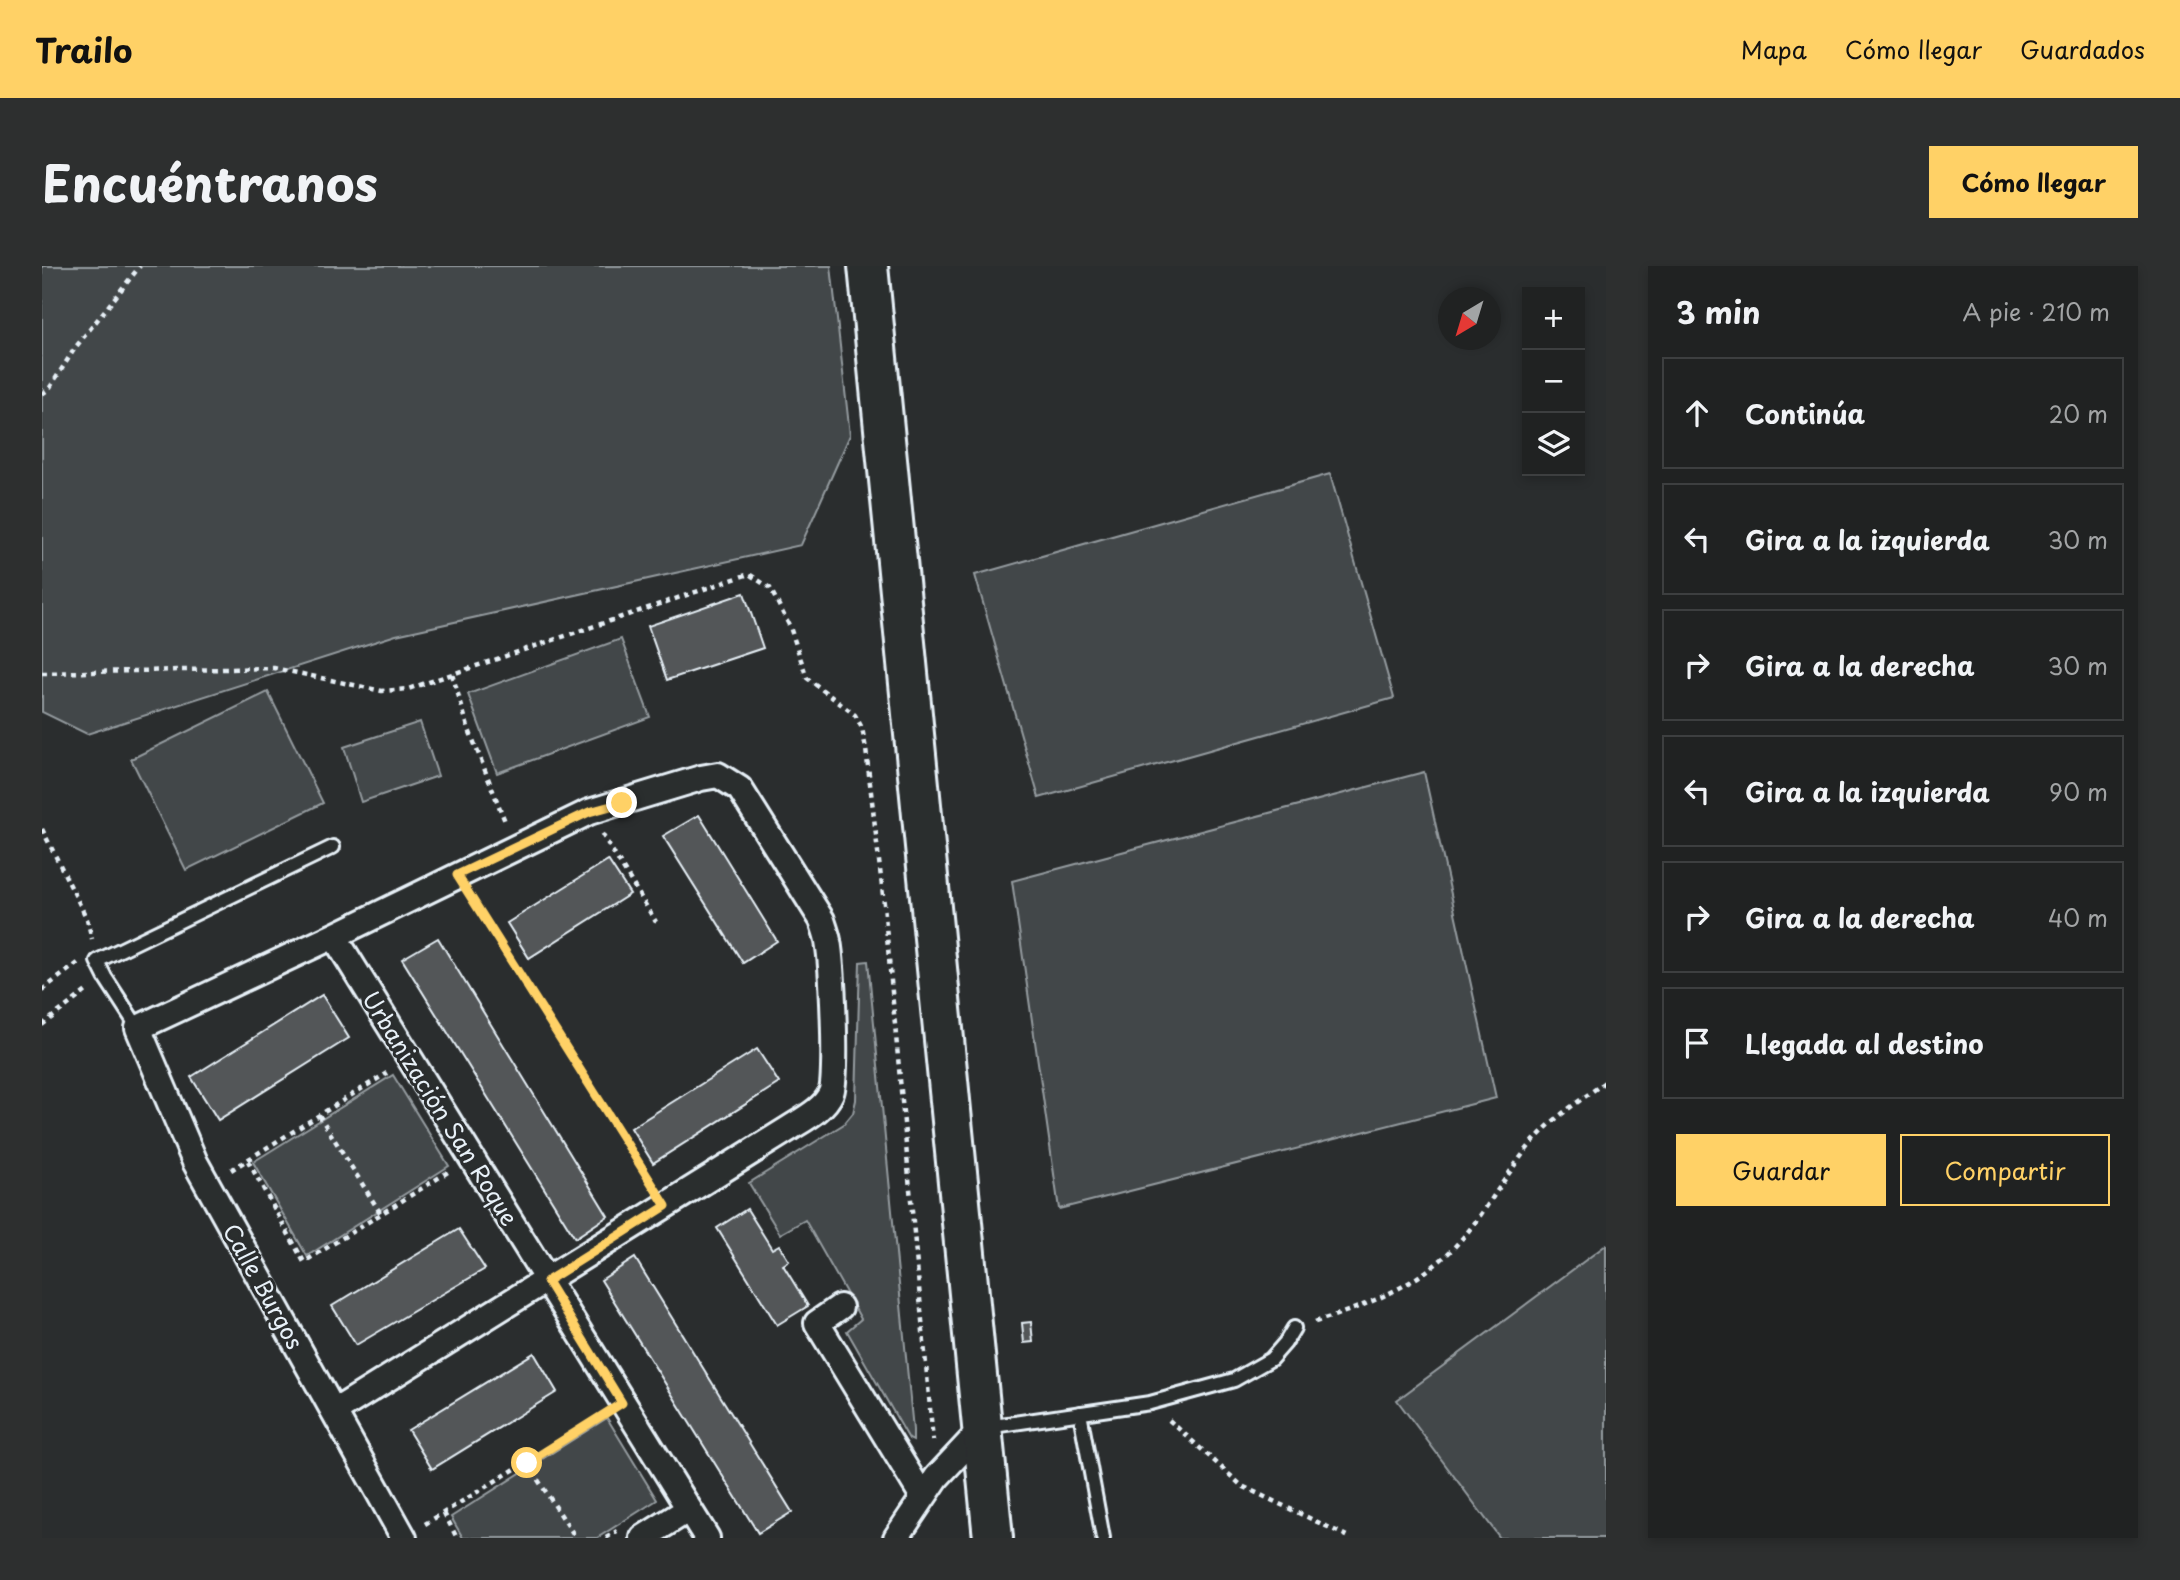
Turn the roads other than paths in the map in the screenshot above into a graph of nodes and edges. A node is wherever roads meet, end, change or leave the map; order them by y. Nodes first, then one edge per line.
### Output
1 (868, 266) edge
2 (333, 847) dead end
3 (334, 936) junction
4 (138, 1028) junction
5 (547, 1281) junction
6 (840, 1307) dead end
7 (1294, 1328) road end
8 (334, 1412) junction
9 (1080, 1413) junction
10 (983, 1428) junction
11 (930, 1487) junction
12 (690, 1509) junction
13 (635, 1532) edge
14 (404, 1537) edge
15 (707, 1538) edge
16 (896, 1538) edge
17 (993, 1538) edge
18 (1103, 1538) edge

1 - 10 highway
2 - 4 lane
3 - 4 street
3 - 5 street, Urbanización San Roque
3 - 5 street
4 - 8 street, Calle Burgos
5 - 8 street
5 - 12 street, Urbanización San Roque
6 - 11 street
7 - 9 lane
8 - 14 street, Calle Burgos
9 - 10 lane
9 - 18 lane
10 - 11 street
10 - 17 highway
11 - 16 street
12 - 13 street
12 - 15 street, Urbanización San Roque

